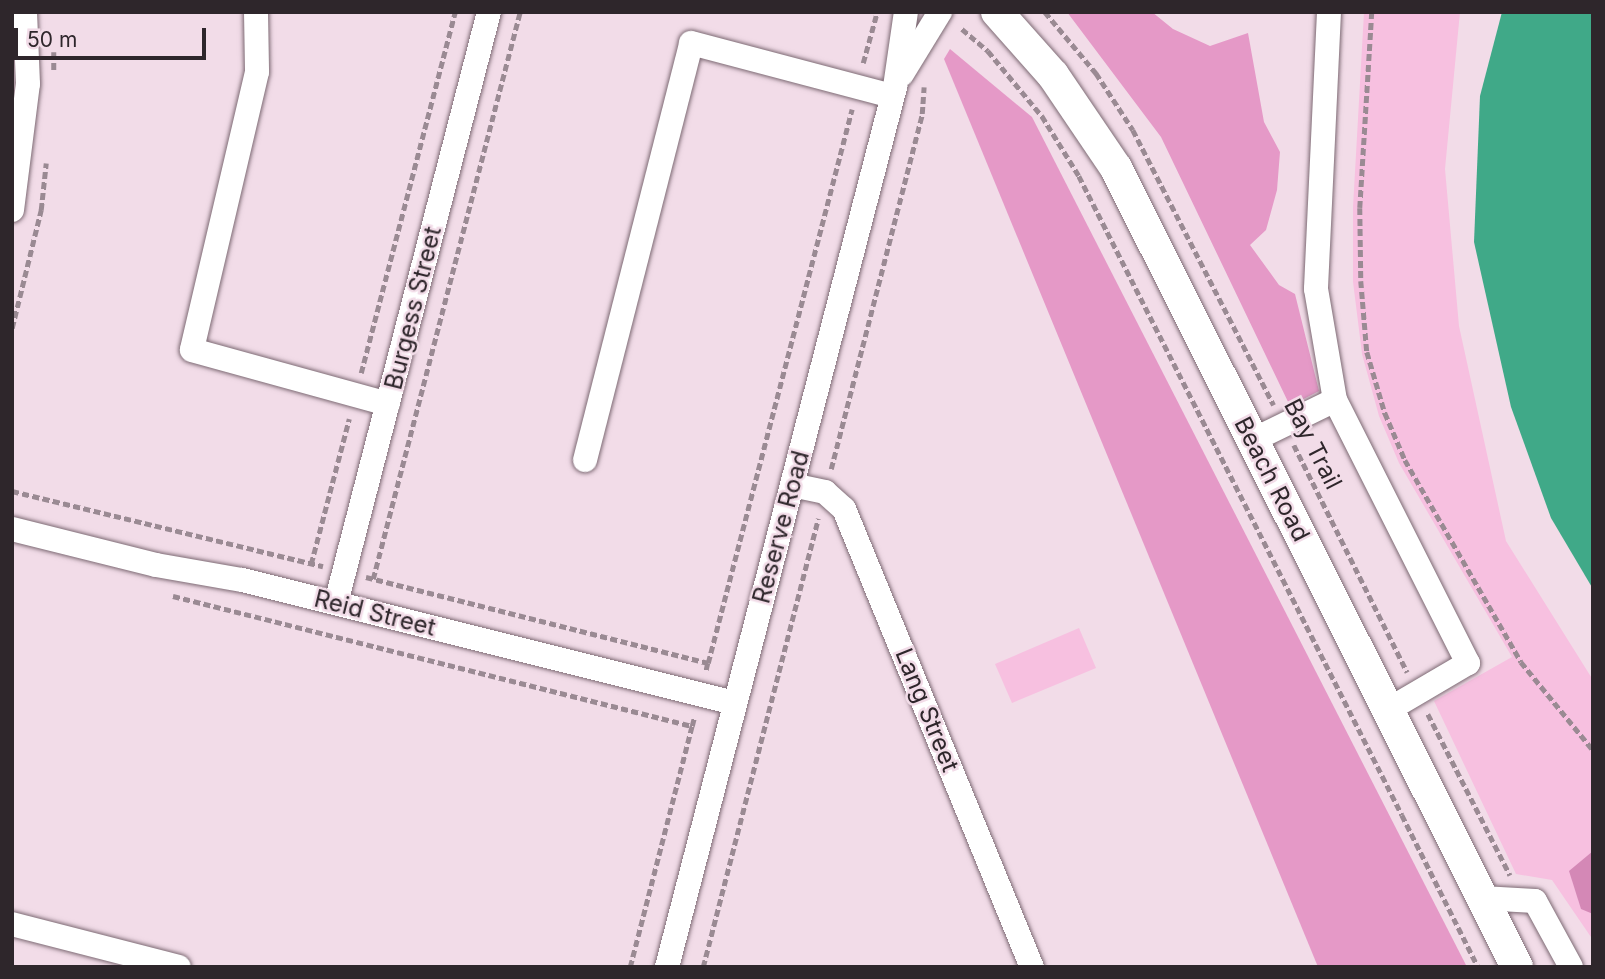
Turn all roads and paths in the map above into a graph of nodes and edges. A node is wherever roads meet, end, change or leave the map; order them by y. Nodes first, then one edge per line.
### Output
1 (25, 12) edge
2 (256, 12) edge
3 (455, 12) edge
4 (489, 12) edge
5 (520, 12) edge
6 (877, 12) edge
7 (906, 12) edge
8 (940, 12) edge
9 (997, 12) edge
10 (1045, 12) edge
11 (1329, 12) edge
12 (1372, 12) edge
13 (962, 29) dead end
14 (857, 86) junction
15 (893, 91) junction
16 (12, 210) edge
17 (355, 395) junction
18 (1335, 400) junction
19 (388, 404) junction
20 (1284, 425) junction
21 (1253, 440) junction
22 (585, 460) dead end
23 (792, 485) junction
24 (12, 529) edge
25 (312, 564) dead end
26 (373, 579) dead end
27 (337, 603) junction
28 (708, 663) dead end
29 (1418, 694) junction
30 (735, 703) junction
31 (1388, 710) junction
32 (692, 726) dead end
33 (1593, 750) edge
34 (1402, 815) dead end
35 (1520, 897) junction
36 (1482, 898) junction
37 (12, 924) edge
38 (179, 967) edge
39 (630, 967) edge
40 (667, 967) edge
41 (1032, 967) edge
42 (1517, 967) edge
43 (1571, 967) edge

1 - 16 street
2 - 17 street
3 - 17 path
4 - 19 street, Burgess Street
5 - 26 path
6 - 14 path
7 - 15 street, Reserve Road
8 - 15 street, Reserve Road
9 - 21 main road, Beach Road
10 - 20 path, Bay Trail
11 - 18 street
12 - 33 path
13 - 34 path
14 - 15 street
14 - 22 street
14 - 28 path
15 - 23 street, Reserve Road
17 - 19 street
17 - 25 path
18 - 20 street
18 - 29 street
19 - 27 street, Burgess Street
20 - 21 street
20 - 29 path, Bay Trail
21 - 31 main road, Beach Road
23 - 30 street, Reserve Road
23 - 41 street, Lang Street
24 - 27 street, Reid Street
27 - 30 street, Reid Street
29 - 31 street
29 - 35 path, Bay Trail
30 - 40 street, Reserve Road
31 - 36 main road, Beach Road
32 - 39 path
35 - 36 street
35 - 43 street
36 - 42 main road, Beach Road
37 - 38 street

